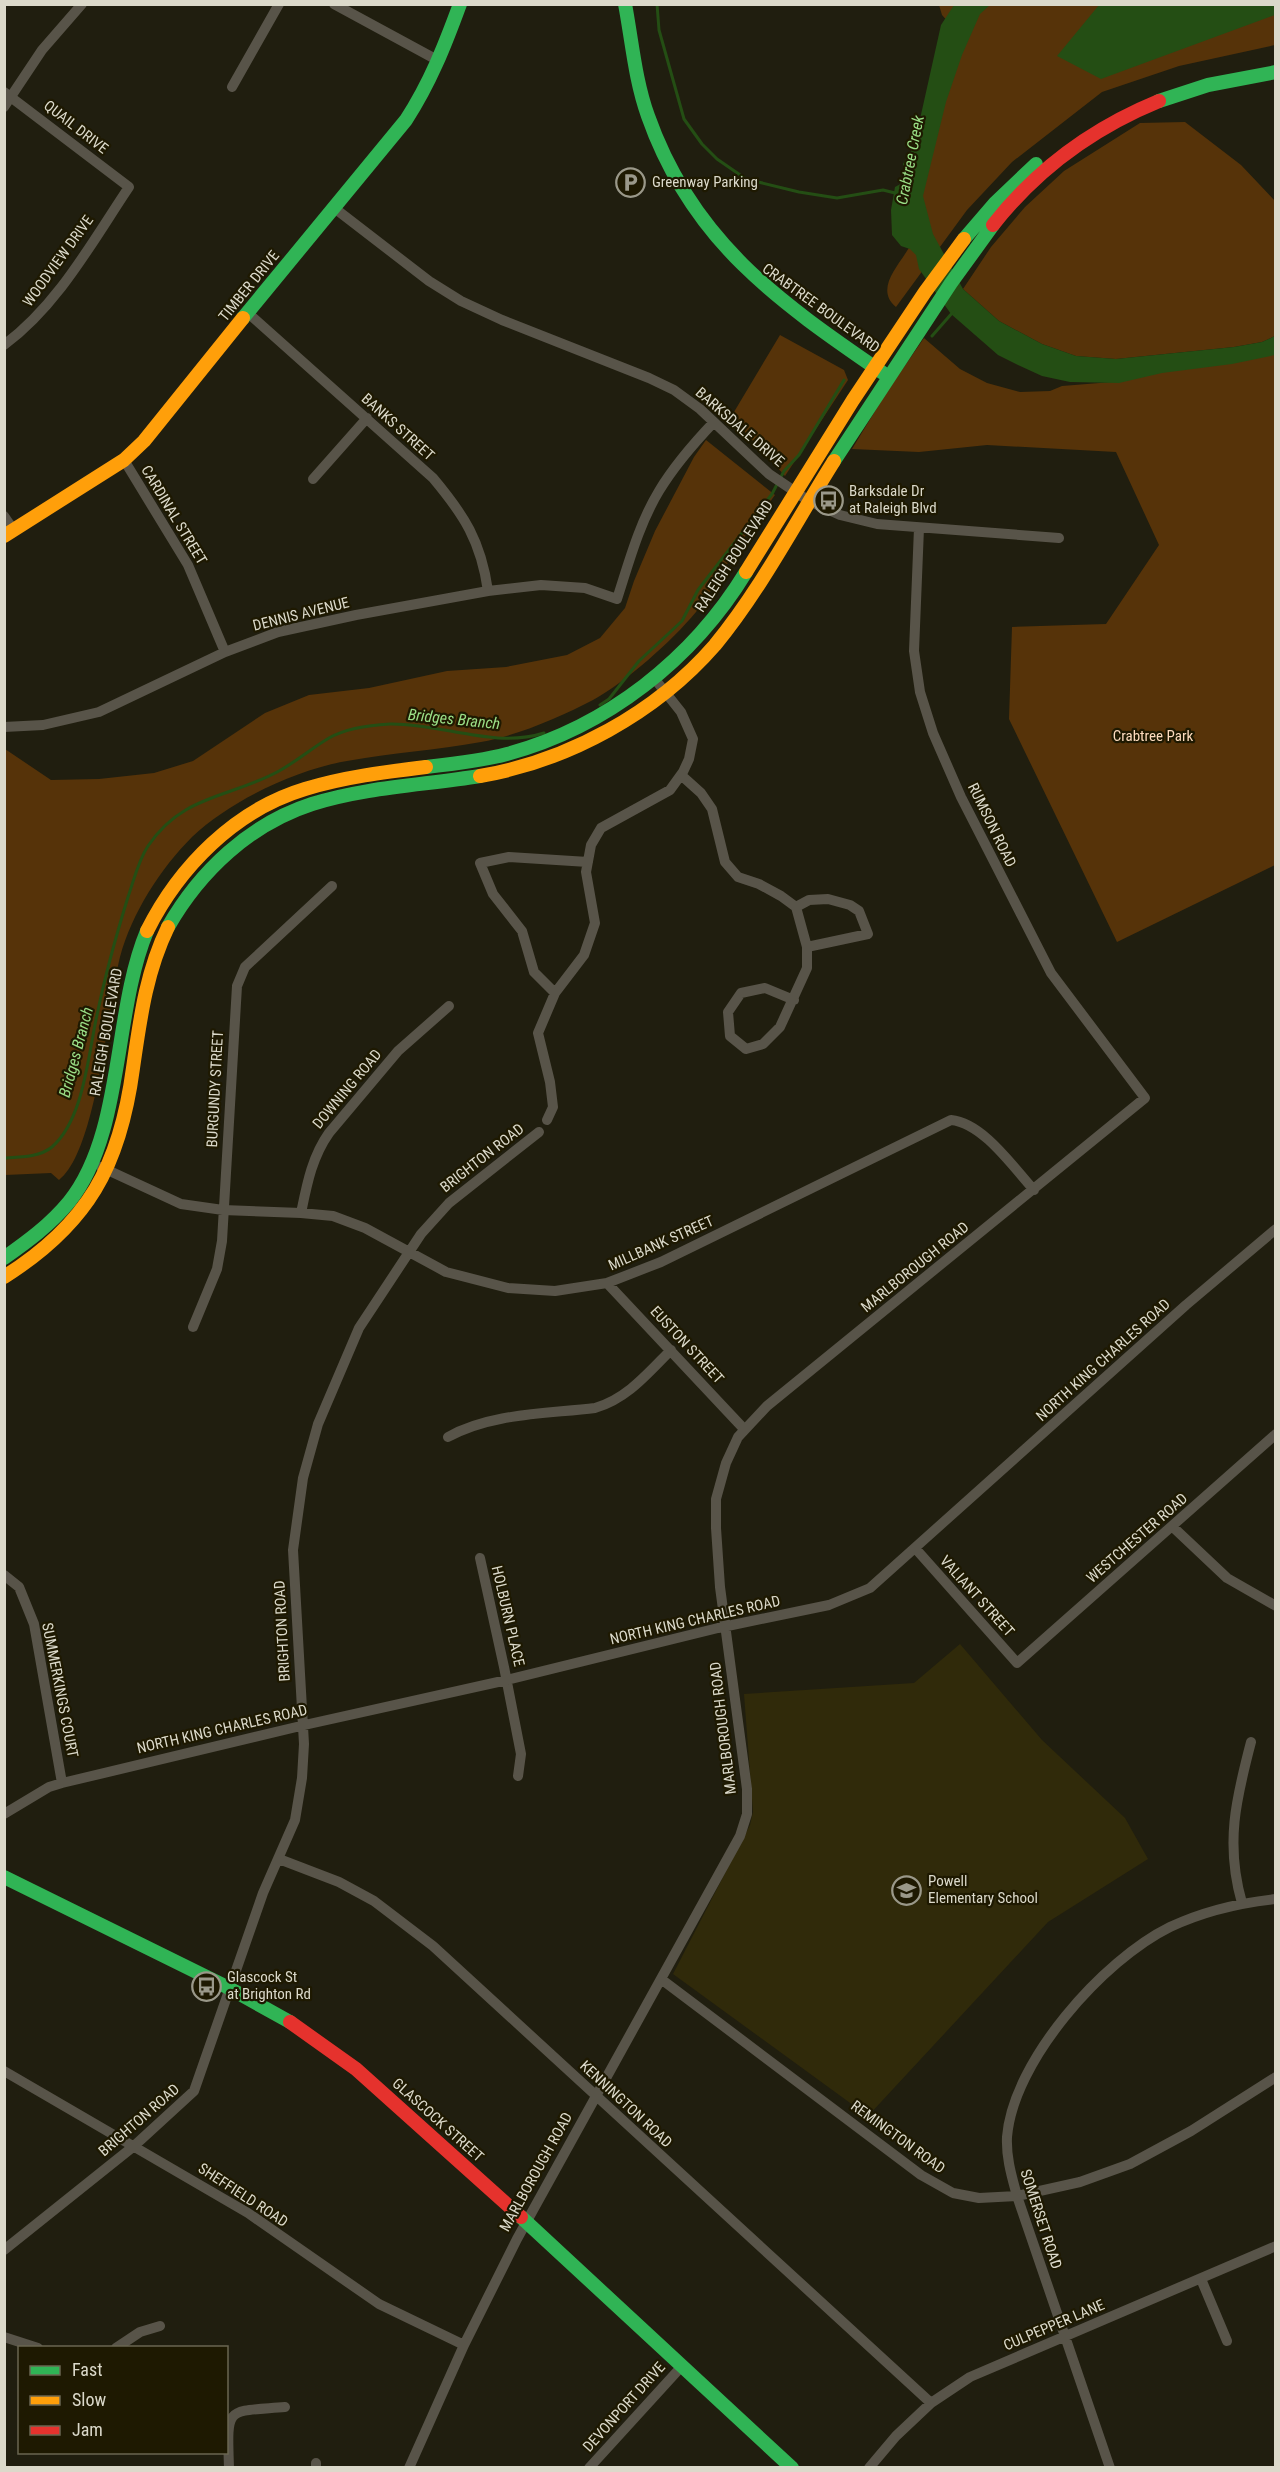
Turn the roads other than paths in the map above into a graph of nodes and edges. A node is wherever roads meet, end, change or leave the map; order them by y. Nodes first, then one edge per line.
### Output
1 (82, 4) edge
2 (279, 4) edge
3 (334, 4) edge
4 (460, 4) edge
5 (625, 4) edge
6 (1275, 60) edge
7 (439, 61) junction
8 (1275, 72) edge
9 (232, 87) dead end
10 (8, 94) edge
11 (4, 107) edge
12 (129, 187) joint
13 (333, 207) junction
14 (248, 313) junction
15 (4, 345) edge
16 (873, 366) junction
17 (887, 376) junction
18 (367, 418) junction
19 (714, 422) junction
20 (124, 460) junction
21 (313, 479) dead end
22 (794, 492) junction
23 (808, 501) junction
24 (4, 516) edge
25 (919, 528) junction
26 (9, 532) edge
27 (1059, 538) dead end
28 (488, 591) junction
29 (225, 652) junction
30 (654, 678) junction
31 (664, 692) junction
32 (4, 727) edge
33 (681, 775) junction
34 (588, 862) junction
35 (332, 886) dead end
36 (796, 907) junction
37 (807, 947) junction
38 (555, 993) junction
39 (794, 1000) junction
40 (449, 1006) dead end
41 (1145, 1098) joint
42 (547, 1120) dead end
43 (539, 1132) dead end
44 (93, 1162) junction
45 (108, 1170) junction
46 (1034, 1190) junction
47 (223, 1210) junction
48 (301, 1213) junction
49 (1275, 1229) edge
50 (409, 1251) junction
51 (4, 1258) edge
52 (4, 1277) edge
53 (607, 1283) junction
54 (193, 1327) dead end
55 (671, 1350) junction
56 (744, 1429) junction
57 (1275, 1434) edge
58 (448, 1437) dead end
59 (1173, 1527) junction
60 (915, 1548) junction
61 (480, 1558) dead end
62 (4, 1575) edge
63 (1275, 1606) edge
64 (726, 1627) junction
65 (1017, 1663) joint
66 (507, 1680) junction
67 (302, 1726) junction
68 (1251, 1742) dead end
69 (518, 1776) dead end
70 (62, 1783) junction
71 (4, 1814) edge
72 (279, 1859) junction
73 (4, 1877) edge
74 (1275, 1899) edge
75 (1242, 1903) junction
76 (661, 1979) junction
77 (229, 1988) junction
78 (4, 2071) edge
79 (1275, 2077) edge
80 (595, 2096) junction
81 (134, 2146) junction
82 (1017, 2196) junction
83 (526, 2223) junction
84 (1275, 2246) edge
85 (5, 2250) edge
86 (1201, 2279) junction
87 (160, 2325) dead end
88 (1065, 2336) junction
89 (4, 2337) edge
90 (1227, 2342) dead end
91 (464, 2345) junction
92 (32, 2346) edge
93 (119, 2346) edge
94 (682, 2366) junction
95 (931, 2403) junction
96 (285, 2407) dead end
97 (229, 2468) edge
98 (409, 2468) edge
99 (590, 2468) edge
100 (792, 2468) edge
101 (869, 2468) edge
102 (1110, 2468) edge

1 - 10 street
2 - 9 street
3 - 7 street
4 - 7 main road, TIMBER DRIVE
5 - 16 main road, CRABTREE BOULEVARD
6 - 16 main road, RALEIGH BOULEVARD
7 - 13 main road, TIMBER DRIVE
8 - 17 main road
10 - 11 street
10 - 12 street, QUAIL DRIVE
12 - 15 street, WOODVIEW DRIVE
13 - 14 main road, TIMBER DRIVE
13 - 19 street, BARKSDALE DRIVE
14 - 18 street, BANKS STREET
14 - 20 main road, TIMBER DRIVE
16 - 17 main road, CRABTREE BOULEVARD
16 - 22 main road, RALEIGH BOULEVARD
17 - 23 main road
18 - 21 street
18 - 28 street, BANKS STREET
19 - 22 street, BARKSDALE DRIVE
19 - 28 street, DENNIS AVENUE
20 - 26 main road, TIMBER DRIVE
20 - 29 street, CARDINAL STREET
22 - 23 street, BARKSDALE DRIVE
22 - 30 main road, RALEIGH BOULEVARD
23 - 25 street, BARKSDALE DRIVE
23 - 31 main road
24 - 26 street
25 - 27 street, BARKSDALE DRIVE
25 - 41 street, RUMSON ROAD
28 - 29 street, DENNIS AVENUE
29 - 32 street, DENNIS AVENUE
30 - 31 street
30 - 44 main road, RALEIGH BOULEVARD
31 - 33 street
31 - 45 main road
33 - 34 street
33 - 36 street
34 - 38 street
34 - 38 street
35 - 47 street, BURGUNDY STREET
36 - 37 street
36 - 37 street
37 - 39 street
38 - 42 street
39 - 39 street
40 - 48 street, DOWNING ROAD
41 - 46 street, MARLBOROUGH ROAD
43 - 50 street, BRIGHTON ROAD
44 - 45 street, MILLBANK STREET
44 - 51 main road, RALEIGH BOULEVARD
45 - 47 street, MILLBANK STREET
45 - 52 main road
46 - 53 street, MILLBANK STREET
46 - 56 street, MARLBOROUGH ROAD
47 - 48 street, MILLBANK STREET
47 - 54 street, BURGUNDY STREET
48 - 50 street, MILLBANK STREET
49 - 60 street, NORTH KING CHARLES ROAD
50 - 53 street, MILLBANK STREET
50 - 67 street, BRIGHTON ROAD
53 - 55 street, EUSTON STREET
55 - 56 street, EUSTON STREET
55 - 58 street
56 - 64 street, MARLBOROUGH ROAD
57 - 59 street, WESTCHESTER ROAD
59 - 63 street
59 - 65 street, WESTCHESTER ROAD
60 - 64 street, NORTH KING CHARLES ROAD
60 - 65 street, VALIANT STREET
61 - 66 street, HOLBURN PLACE
62 - 70 street, SUMMERKINGS COURT
64 - 66 street, NORTH KING CHARLES ROAD
64 - 76 street, MARLBOROUGH ROAD
66 - 67 street, NORTH KING CHARLES ROAD
66 - 69 street, HOLBURN PLACE
67 - 70 street, NORTH KING CHARLES ROAD
67 - 72 street, BRIGHTON ROAD
68 - 75 street
70 - 71 street, NORTH KING CHARLES ROAD
72 - 77 street, BRIGHTON ROAD
72 - 80 street, KENNINGTON ROAD
73 - 77 main road, GLASCOCK STREET
74 - 75 street, SOMERSET ROAD
75 - 82 street, SOMERSET ROAD
76 - 80 street, MARLBOROUGH ROAD
76 - 82 street, REMINGTON ROAD
77 - 81 street, BRIGHTON ROAD
77 - 83 main road, GLASCOCK STREET
78 - 81 street, SHEFFIELD ROAD
79 - 82 street, REMINGTON ROAD
80 - 83 street, MARLBOROUGH ROAD
80 - 95 street, KENNINGTON ROAD
81 - 85 street, BRIGHTON ROAD
81 - 91 street, SHEFFIELD ROAD
82 - 88 street, SOMERSET ROAD
83 - 91 street, MARLBOROUGH ROAD
83 - 94 main road, GLASCOCK STREET
84 - 86 street, CULPEPPER LANE
86 - 88 street, CULPEPPER LANE
86 - 90 street
87 - 93 street
88 - 95 street, CULPEPPER LANE
88 - 102 street, SOMERSET ROAD
89 - 92 street
91 - 98 street, MARLBOROUGH ROAD
94 - 99 street, DEVONPORT DRIVE
94 - 100 main road, GLASCOCK STREET
95 - 101 street, CULPEPPER LANE
96 - 97 street

